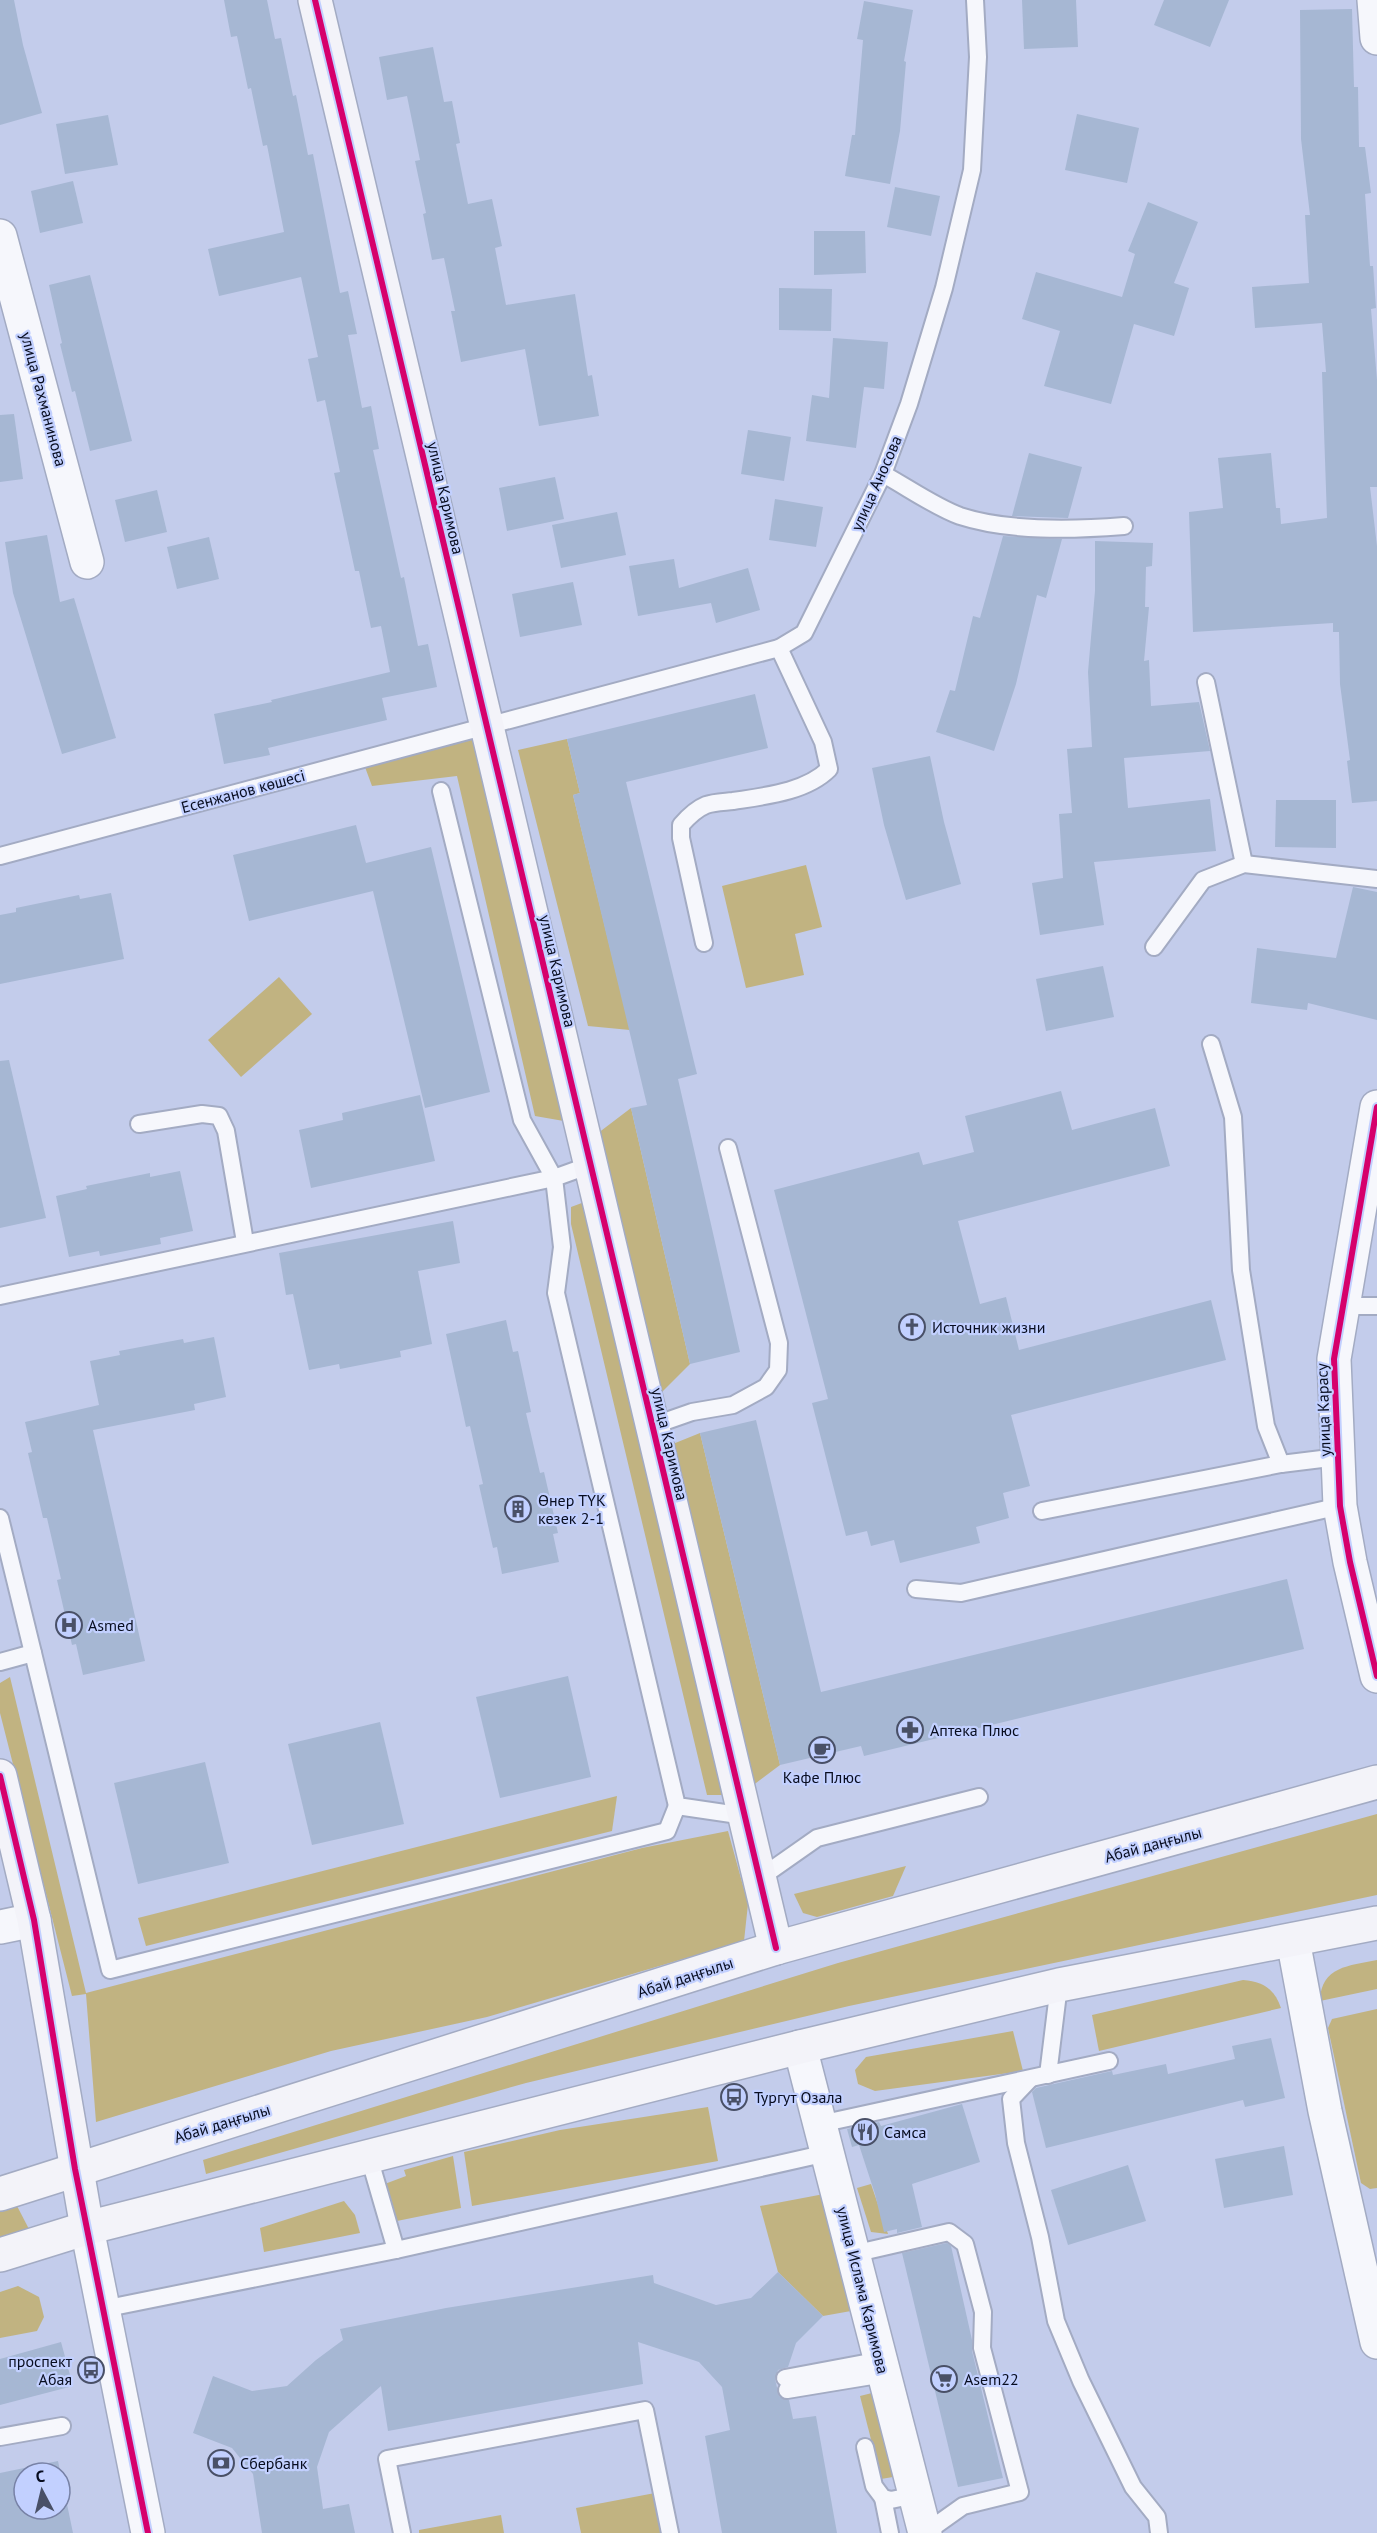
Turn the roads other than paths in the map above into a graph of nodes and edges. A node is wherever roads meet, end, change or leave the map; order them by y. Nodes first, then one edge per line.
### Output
1 (315, 0) edge
2 (975, 0) edge
3 (1374, 0) edge
4 (1377, 38) edge
5 (0, 236) edge
6 (883, 474) junction
7 (1124, 526) dead end
8 (87, 562) dead end
9 (779, 648) junction
10 (1206, 682) dead end
11 (486, 726) junction
12 (441, 791) dead end
13 (0, 856) edge
14 (1244, 864) junction
15 (1377, 879) edge
16 (704, 943) dead end
17 (1154, 946) dead end
18 (1210, 1044) dead end
19 (1377, 1107) edge
20 (139, 1124) dead end
21 (728, 1148) dead end
22 (590, 1165) junction
23 (554, 1178) junction
24 (245, 1242) junction
25 (0, 1296) edge
26 (1344, 1306) junction
27 (1377, 1306) edge
28 (652, 1426) junction
29 (1338, 1457) junction
30 (1281, 1464) junction
31 (1340, 1506) junction
32 (1042, 1512) dead end
33 (0, 1518) edge
34 (916, 1588) dead end
35 (33, 1653) junction
36 (0, 1662) edge
37 (1376, 1666) edge
38 (0, 1776) edge
39 (1377, 1782) edge
40 (979, 1797) dead end
41 (677, 1806) junction
42 (745, 1816) junction
43 (760, 1878) junction
44 (34, 1920) junction
45 (1377, 1923) edge
46 (0, 1927) edge
47 (1293, 1940) junction
48 (776, 1948) junction
49 (1059, 1986) junction
50 (800, 2047) junction
51 (1108, 2061) dead end
52 (1048, 2075) junction
53 (1030, 2079) junction
54 (824, 2138) junction
55 (369, 2157) junction
56 (75, 2169) junction
57 (0, 2193) edge
58 (87, 2228) junction
59 (396, 2250) junction
60 (853, 2254) junction
61 (0, 2255) edge
62 (103, 2309) junction
63 (1377, 2342) edge
64 (882, 2367) junction
65 (786, 2384) dead end
66 (62, 2426) dead end
67 (0, 2437) edge
68 (865, 2447) dead end
69 (915, 2495) junction
70 (883, 2498) junction
71 (148, 2533) edge
72 (402, 2533) edge
73 (670, 2533) edge
74 (890, 2533) edge
75 (925, 2533) edge
76 (1159, 2533) edge

1 - 11 main road, улица Каримова
2 - 6 lane, улица Аносова
3 - 4 street
5 - 8 street, улица Рахманинова
6 - 7 lane
6 - 9 lane, улица Аносова
9 - 11 lane, улица Аносова
9 - 16 lane
10 - 14 lane
11 - 13 lane, Есенжанов көшесі
11 - 22 main road, улица Каримова
12 - 23 lane
14 - 15 lane
14 - 17 lane
18 - 30 lane
19 - 26 street, улица Карасу
20 - 24 lane
21 - 28 lane
22 - 23 lane
22 - 28 main road, улица Каримова
23 - 24 lane
23 - 41 lane
24 - 25 lane
26 - 27 lane
26 - 29 street, улица Карасу
28 - 42 main road, улица Каримова
29 - 30 lane
29 - 31 street, улица Карасу
30 - 32 lane
31 - 34 lane
31 - 37 street, улица Карасу
33 - 35 lane
35 - 36 lane
35 - 41 lane
38 - 44 main road
39 - 48 main road, Абай даңғылы
40 - 43 lane
41 - 42 lane
42 - 43 main road, улица Каримова
43 - 48 main road, улица Каримова
44 - 46 street
44 - 56 main road
45 - 47 main road
47 - 49 main road
47 - 63 street
48 - 56 main road, Абай даңғылы
49 - 50 main road
49 - 52 lane
50 - 54 street, улица Ислама Каримова
50 - 55 main road
51 - 52 lane
52 - 53 lane
53 - 54 lane
53 - 76 lane
54 - 59 lane
54 - 60 street, улица Ислама Каримова
55 - 58 main road
55 - 59 lane
56 - 57 main road, Абай даңғылы
56 - 58 main road
58 - 61 main road
58 - 62 street
59 - 62 lane
60 - 64 street, улица Ислама Каримова
60 - 75 lane
62 - 71 street
64 - 65 lane
64 - 69 street, улица Ислама Каримова
66 - 67 lane
68 - 70 lane
69 - 70 lane
69 - 75 street, улица Ислама Каримова
70 - 74 lane
72 - 73 lane

